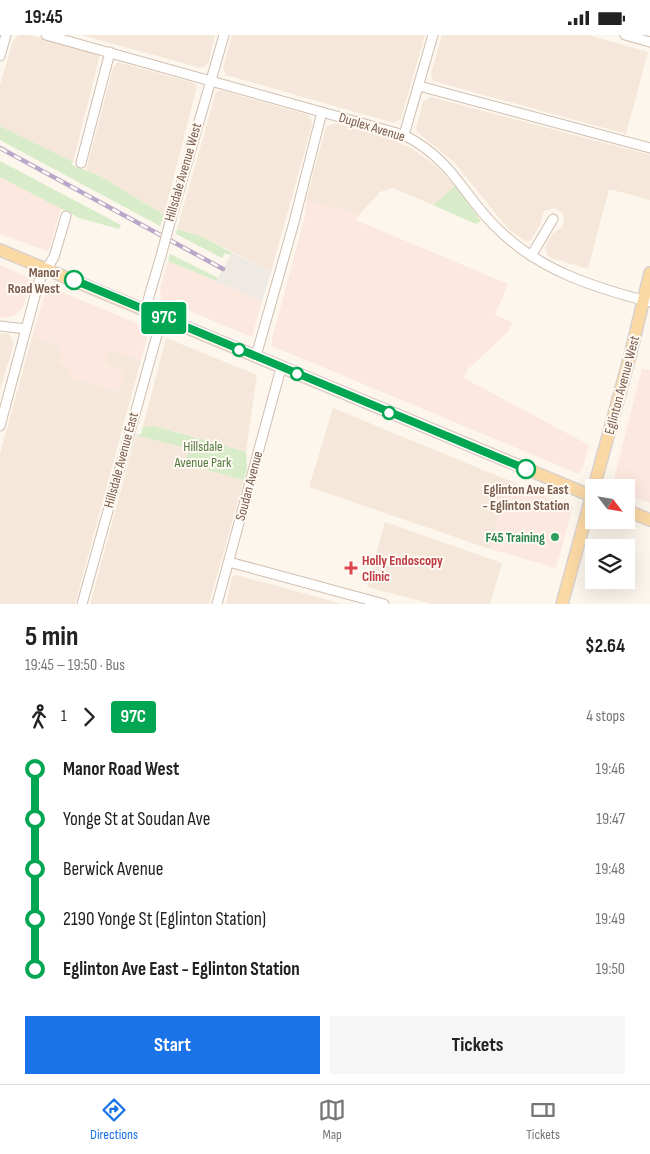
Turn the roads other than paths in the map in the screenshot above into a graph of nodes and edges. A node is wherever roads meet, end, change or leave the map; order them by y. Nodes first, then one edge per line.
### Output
1 (6, 35) edge
2 (46, 35) edge
3 (224, 35) edge
4 (433, 35) edge
5 (625, 35) edge
6 (650, 42) edge
7 (110, 52) junction
8 (0, 56) edge
9 (210, 80) junction
10 (419, 86) junction
11 (322, 112) junction
12 (404, 135) junction
13 (650, 148) edge
14 (80, 163) dead end
15 (66, 216) dead end
16 (553, 219) dead end
17 (0, 250) edge
18 (531, 256) junction
19 (47, 269) junction
20 (650, 273) edge
21 (647, 301) edge
22 (144, 310) junction
23 (162, 317) junction
24 (0, 326) edge
25 (26, 329) junction
26 (256, 356) junction
27 (281, 368) junction
28 (0, 426) edge
29 (597, 479) edge
30 (585, 494) edge
31 (635, 513) edge
32 (650, 519) edge
33 (585, 522) edge
34 (228, 561) junction
35 (82, 604) edge
36 (217, 604) edge
37 (384, 604) edge
38 (562, 604) edge

1 - 8 street
2 - 7 street, Duplex Avenue
3 - 9 street, Hillsdale Avenue West
4 - 10 street
5 - 6 street
7 - 9 street, Duplex Avenue
7 - 14 street
9 - 11 street, Duplex Avenue
9 - 22 street, Hillsdale Avenue West, bridge
10 - 12 street
10 - 13 street
11 - 12 street, Duplex Avenue
11 - 26 street
12 - 18 street, Duplex Avenue
15 - 19 street
16 - 18 street
17 - 19 main road
18 - 21 street, Duplex Avenue
19 - 22 main road
19 - 25 street
20 - 21 main road, Eglinton Avenue West
21 - 29 main road, Eglinton Avenue West
22 - 23 main road
23 - 26 main road
23 - 35 street, Hillsdale Avenue East
24 - 25 street
25 - 28 street
26 - 27 main road
27 - 30 main road
27 - 34 street, Soudan Avenue
31 - 32 main road
33 - 38 main road, Eglinton Avenue West
34 - 36 street, Soudan Avenue
34 - 37 street

